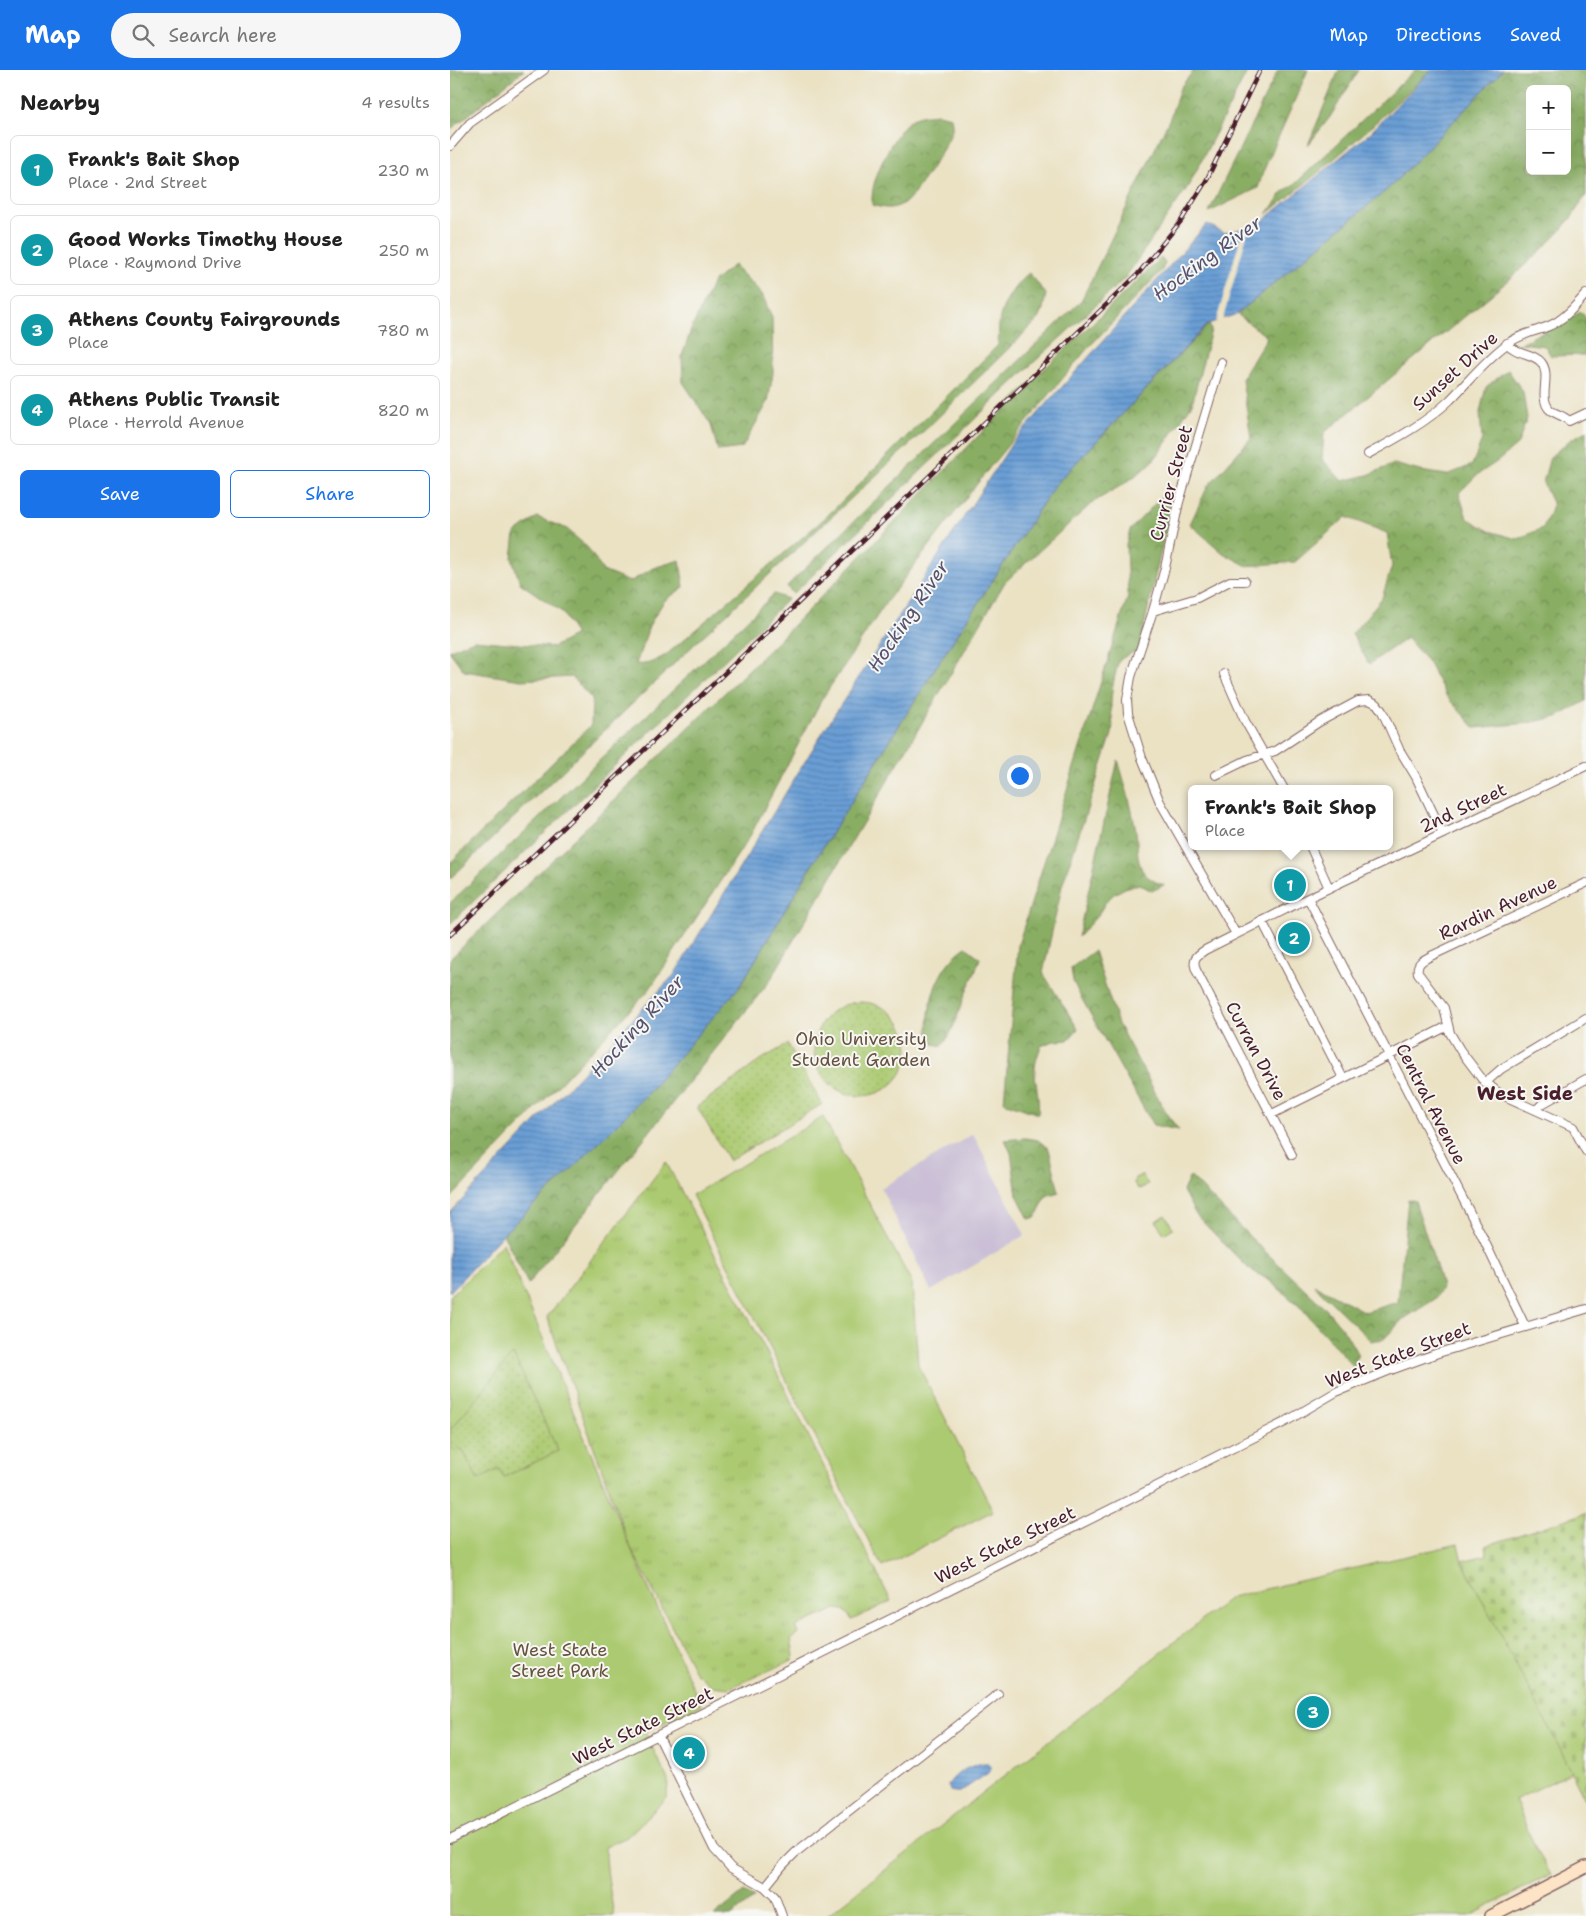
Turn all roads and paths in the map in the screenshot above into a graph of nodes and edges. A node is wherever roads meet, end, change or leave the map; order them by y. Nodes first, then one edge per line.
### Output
1 (544, 70) edge
2 (450, 146) edge
3 (1586, 294) edge
4 (1507, 343) junction
5 (1221, 362) dead end
6 (1586, 413) edge
7 (1368, 454) dead end
8 (1245, 581) dead end
9 (1153, 611) junction
10 (1224, 674) dead end
11 (1264, 755) junction
12 (1586, 766) edge
13 (1216, 775) dead end
14 (1282, 785) edge
15 (1443, 834) junction
16 (1312, 850) edge
17 (1586, 883) edge
18 (1329, 888) junction
19 (1308, 898) junction
20 (1262, 921) junction
21 (1236, 934) junction
22 (1194, 960) joint
23 (1586, 1018) edge
24 (1448, 1026) junction
25 (1389, 1056) junction
26 (1343, 1078) junction
27 (1586, 1079) edge
28 (1486, 1082) junction
29 (1536, 1110) junction
30 (1272, 1114) junction
31 (1586, 1151) edge
32 (1292, 1155) dead end
33 (1586, 1309) edge
34 (1525, 1326) junction
35 (998, 1694) dead end
36 (658, 1735) junction
37 (450, 1839) edge
38 (1586, 1867) edge
39 (765, 1887) junction
40 (782, 1916) edge
41 (1492, 1916) edge

1 - 2 street
3 - 4 street, Sunset Drive
4 - 6 street
4 - 7 street, Sunset Drive
5 - 9 street, Currier Street
8 - 9 street
9 - 21 street, Currier Street
10 - 11 street
11 - 13 street
11 - 14 street
11 - 15 street
12 - 15 street, 2nd Street
15 - 18 street, 2nd Street
16 - 18 street
17 - 24 street, Rardin Avenue
18 - 19 street, 2nd Street
19 - 20 street, 2nd Street
19 - 25 street, Central Avenue
20 - 21 street, 2nd Street
20 - 26 street
21 - 22 street, 2nd Street
22 - 30 street, Curran Drive
23 - 28 street
24 - 25 street
24 - 28 street
25 - 26 street
25 - 34 street, Central Avenue
26 - 30 street
27 - 29 street
28 - 29 street
29 - 31 street
30 - 32 street, Curran Drive
33 - 34 street, West State Street
34 - 36 street, West State Street
35 - 39 street
36 - 37 street, West State Street
36 - 39 street
38 - 41 main road
39 - 40 street

